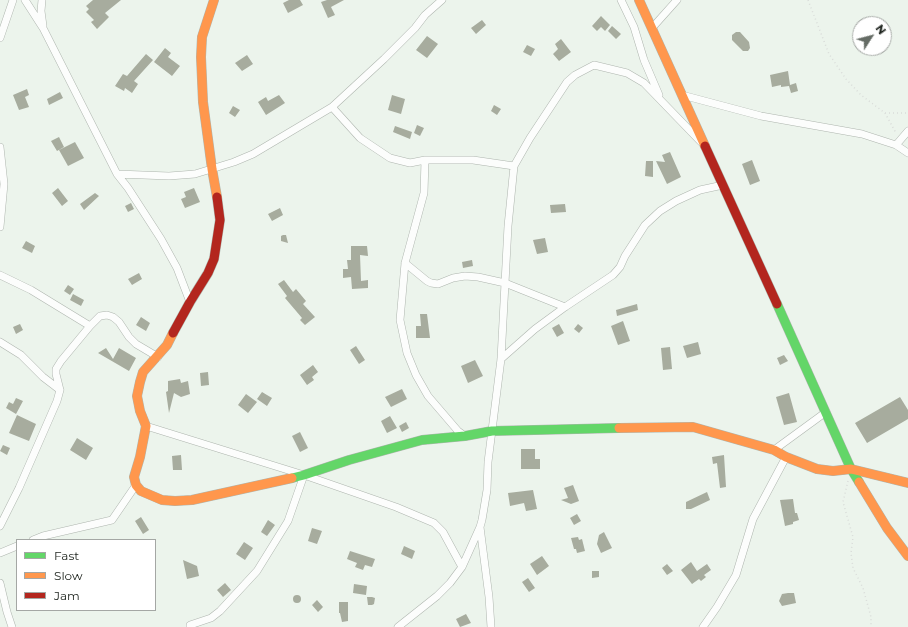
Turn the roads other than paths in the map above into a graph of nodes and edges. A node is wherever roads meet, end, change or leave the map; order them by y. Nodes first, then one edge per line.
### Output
1 (13, 0) edge
2 (25, 0) edge
3 (42, 0) edge
4 (214, 0) edge
5 (442, 0) edge
6 (621, 0) edge
7 (640, 0) edge
8 (677, 0) edge
9 (43, 28) junction
10 (652, 28) junction
11 (0, 38) edge
12 (682, 95) junction
13 (660, 99) junction
14 (332, 107) junction
15 (908, 131) edge
16 (898, 143) junction
17 (0, 147) edge
18 (706, 147) junction
19 (908, 153) edge
20 (425, 160) junction
21 (1, 164) edge
22 (514, 166) junction
23 (212, 170) junction
24 (117, 174) junction
25 (723, 185) junction
26 (0, 227) edge
27 (405, 263) junction
28 (0, 275) edge
29 (505, 283) junction
30 (190, 302) junction
31 (565, 307) junction
32 (90, 326) junction
33 (0, 342) edge
34 (158, 357) junction
35 (501, 359) junction
36 (60, 390) junction
37 (826, 412) junction
38 (146, 426) junction
39 (492, 431) junction
40 (466, 436) junction
41 (774, 450) junction
42 (786, 457) junction
43 (852, 469) junction
44 (304, 475) junction
45 (908, 483) edge
46 (136, 485) junction
47 (0, 526) edge
48 (480, 527) junction
49 (36, 539) edge
50 (16, 546) edge
51 (0, 553) edge
52 (908, 556) edge
53 (462, 567) junction
54 (0, 583) edge
55 (12, 627) edge
56 (190, 627) edge
57 (398, 627) edge
58 (490, 627) edge
59 (703, 627) edge

1 - 11 street
2 - 9 street
3 - 9 street
4 - 23 street
5 - 14 street
6 - 13 street
7 - 10 street
8 - 10 street
9 - 24 street
10 - 12 street
12 - 16 street
12 - 18 street
13 - 18 street
13 - 22 street
14 - 20 street
14 - 23 street
15 - 16 street
16 - 19 street
17 - 21 street
18 - 25 street
20 - 22 street
20 - 27 street
21 - 26 street
22 - 29 street
23 - 24 street
23 - 30 street
24 - 30 street
25 - 31 street
25 - 37 street
27 - 29 street
27 - 40 street
28 - 32 street
29 - 31 street
29 - 35 street
30 - 34 street
31 - 35 street
32 - 34 street
32 - 36 street
33 - 36 street
34 - 38 street
35 - 39 street
36 - 47 street
37 - 41 street
37 - 43 street
38 - 44 street
38 - 46 street
39 - 40 street
39 - 41 street
39 - 48 street
40 - 44 street
41 - 42 street
42 - 43 street
42 - 59 street
43 - 45 street
43 - 52 street
44 - 46 street
44 - 53 street
44 - 56 street
46 - 49 street
48 - 53 street
48 - 58 street
50 - 51 street
53 - 57 street
54 - 55 street

